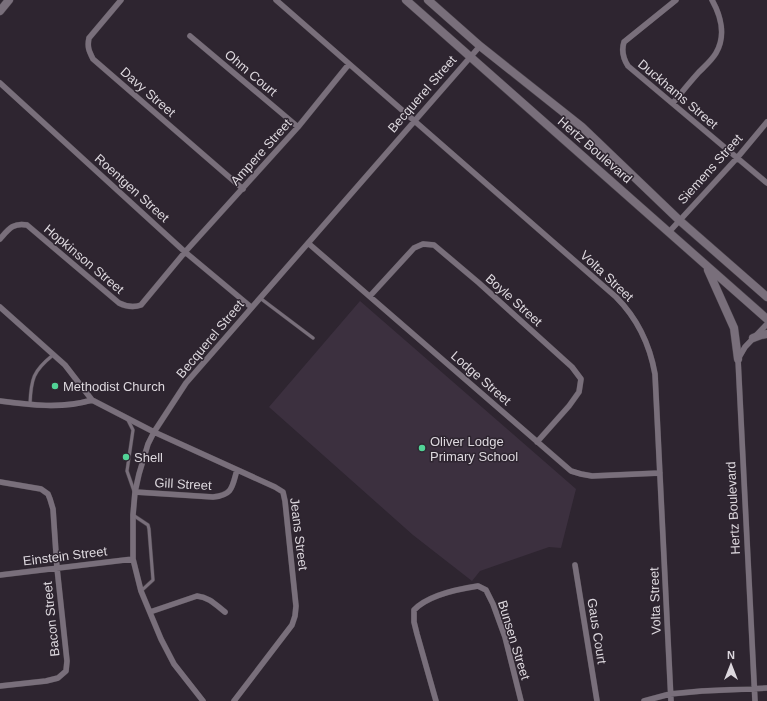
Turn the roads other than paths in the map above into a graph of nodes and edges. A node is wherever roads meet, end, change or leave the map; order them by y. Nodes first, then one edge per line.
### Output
1 (10, 0) edge
2 (121, 0) edge
3 (276, 0) edge
4 (406, 0) edge
5 (428, 0) edge
6 (676, 0) edge
7 (712, 0) edge
8 (0, 11) edge
9 (190, 36) dead end
10 (480, 46) junction
11 (470, 57) junction
12 (349, 64) junction
13 (0, 83) edge
14 (672, 103) junction
15 (414, 121) junction
16 (767, 122) edge
17 (298, 127) junction
18 (737, 158) junction
19 (767, 182) edge
20 (243, 189) junction
21 (679, 220) junction
22 (670, 232) junction
23 (0, 239) edge
24 (308, 243) junction
25 (185, 252) junction
26 (707, 268) junction
27 (370, 296) junction
28 (767, 296) edge
29 (259, 297) junction
30 (0, 307) edge
31 (251, 307) junction
32 (767, 319) edge
33 (767, 324) edge
34 (767, 334) edge
35 (313, 338) dead end
36 (753, 338) junction
37 (53, 355) junction
38 (738, 359) junction
39 (92, 400) junction
40 (0, 401) edge
41 (30, 404) junction
42 (127, 418) junction
43 (154, 432) junction
44 (537, 442) junction
45 (237, 470) junction
46 (660, 473) junction
47 (0, 482) edge
48 (135, 492) junction
49 (133, 515) junction
50 (133, 559) junction
51 (575, 565) dead end
52 (57, 568) junction
53 (0, 575) edge
54 (141, 591) junction
55 (150, 612) junction
56 (225, 612) dead end
57 (0, 686) edge
58 (754, 688) junction
59 (767, 688) edge
60 (670, 694) junction
61 (203, 701) edge
62 (234, 701) edge
63 (436, 701) edge
64 (521, 701) edge
65 (597, 701) edge
66 (644, 701) edge
67 (671, 701) edge
68 (755, 701) edge

1 - 8 street
2 - 20 street, Davy Street
3 - 12 street
4 - 11 street, Hertz Boulevard
5 - 10 street, Hertz Boulevard
6 - 14 street, Duckhams Street
7 - 14 street
9 - 17 street, Ohm Court
10 - 11 street, Becquerel Street
10 - 21 street, Hertz Boulevard
11 - 15 street, Becquerel Street
11 - 22 street, Hertz Boulevard
12 - 15 street, Volta Street
12 - 17 street, Ampere Street
13 - 25 street, Roentgen Street
14 - 18 street, Duckhams Street
15 - 24 street, Becquerel Street
15 - 46 street, Volta Street
16 - 18 street, Siemens Street
17 - 20 street, Ampere Street
18 - 19 street, Duckhams Street
18 - 21 street, Siemens Street
20 - 25 street, Ampere Street
21 - 22 street, Siemens Street
21 - 28 street, Hertz Boulevard
22 - 26 street, Hertz Boulevard
23 - 25 street, Hopkinson Street
24 - 27 street, Lodge Street
24 - 29 street, Becquerel Street
25 - 31 street, Roentgen Street
26 - 32 street, Hertz Boulevard
26 - 38 street
27 - 44 street, Lodge Street
27 - 44 street, Boyle Street
29 - 31 street, Becquerel Street
29 - 35 lane
30 - 37 street
31 - 43 street, Becquerel Street
33 - 36 street
34 - 36 street
36 - 38 street
37 - 39 street
37 - 41 lane
38 - 58 street, Hertz Boulevard
39 - 41 street
39 - 42 street
40 - 41 street
42 - 43 street
42 - 48 lane
43 - 45 street, Jeans Street
43 - 48 street, Becquerel Street
44 - 46 street, Lodge Street
45 - 48 street, Gill Street
45 - 62 street, Jeans Street
46 - 60 street, Volta Street
47 - 52 street
48 - 49 street, Becquerel Street
49 - 50 street, Becquerel Street
49 - 54 lane
50 - 52 street, Einstein Street
50 - 54 street, Becquerel Street
51 - 65 street, Gaus Court
52 - 53 street, Einstein Street
52 - 57 street, Bacon Street
54 - 55 street, Becquerel Street
55 - 56 street
55 - 61 street, Becquerel Street
58 - 59 street
58 - 60 street
58 - 68 street, Hertz Boulevard
60 - 66 street
60 - 67 street, Volta Street
63 - 64 street, Bunsen Street

